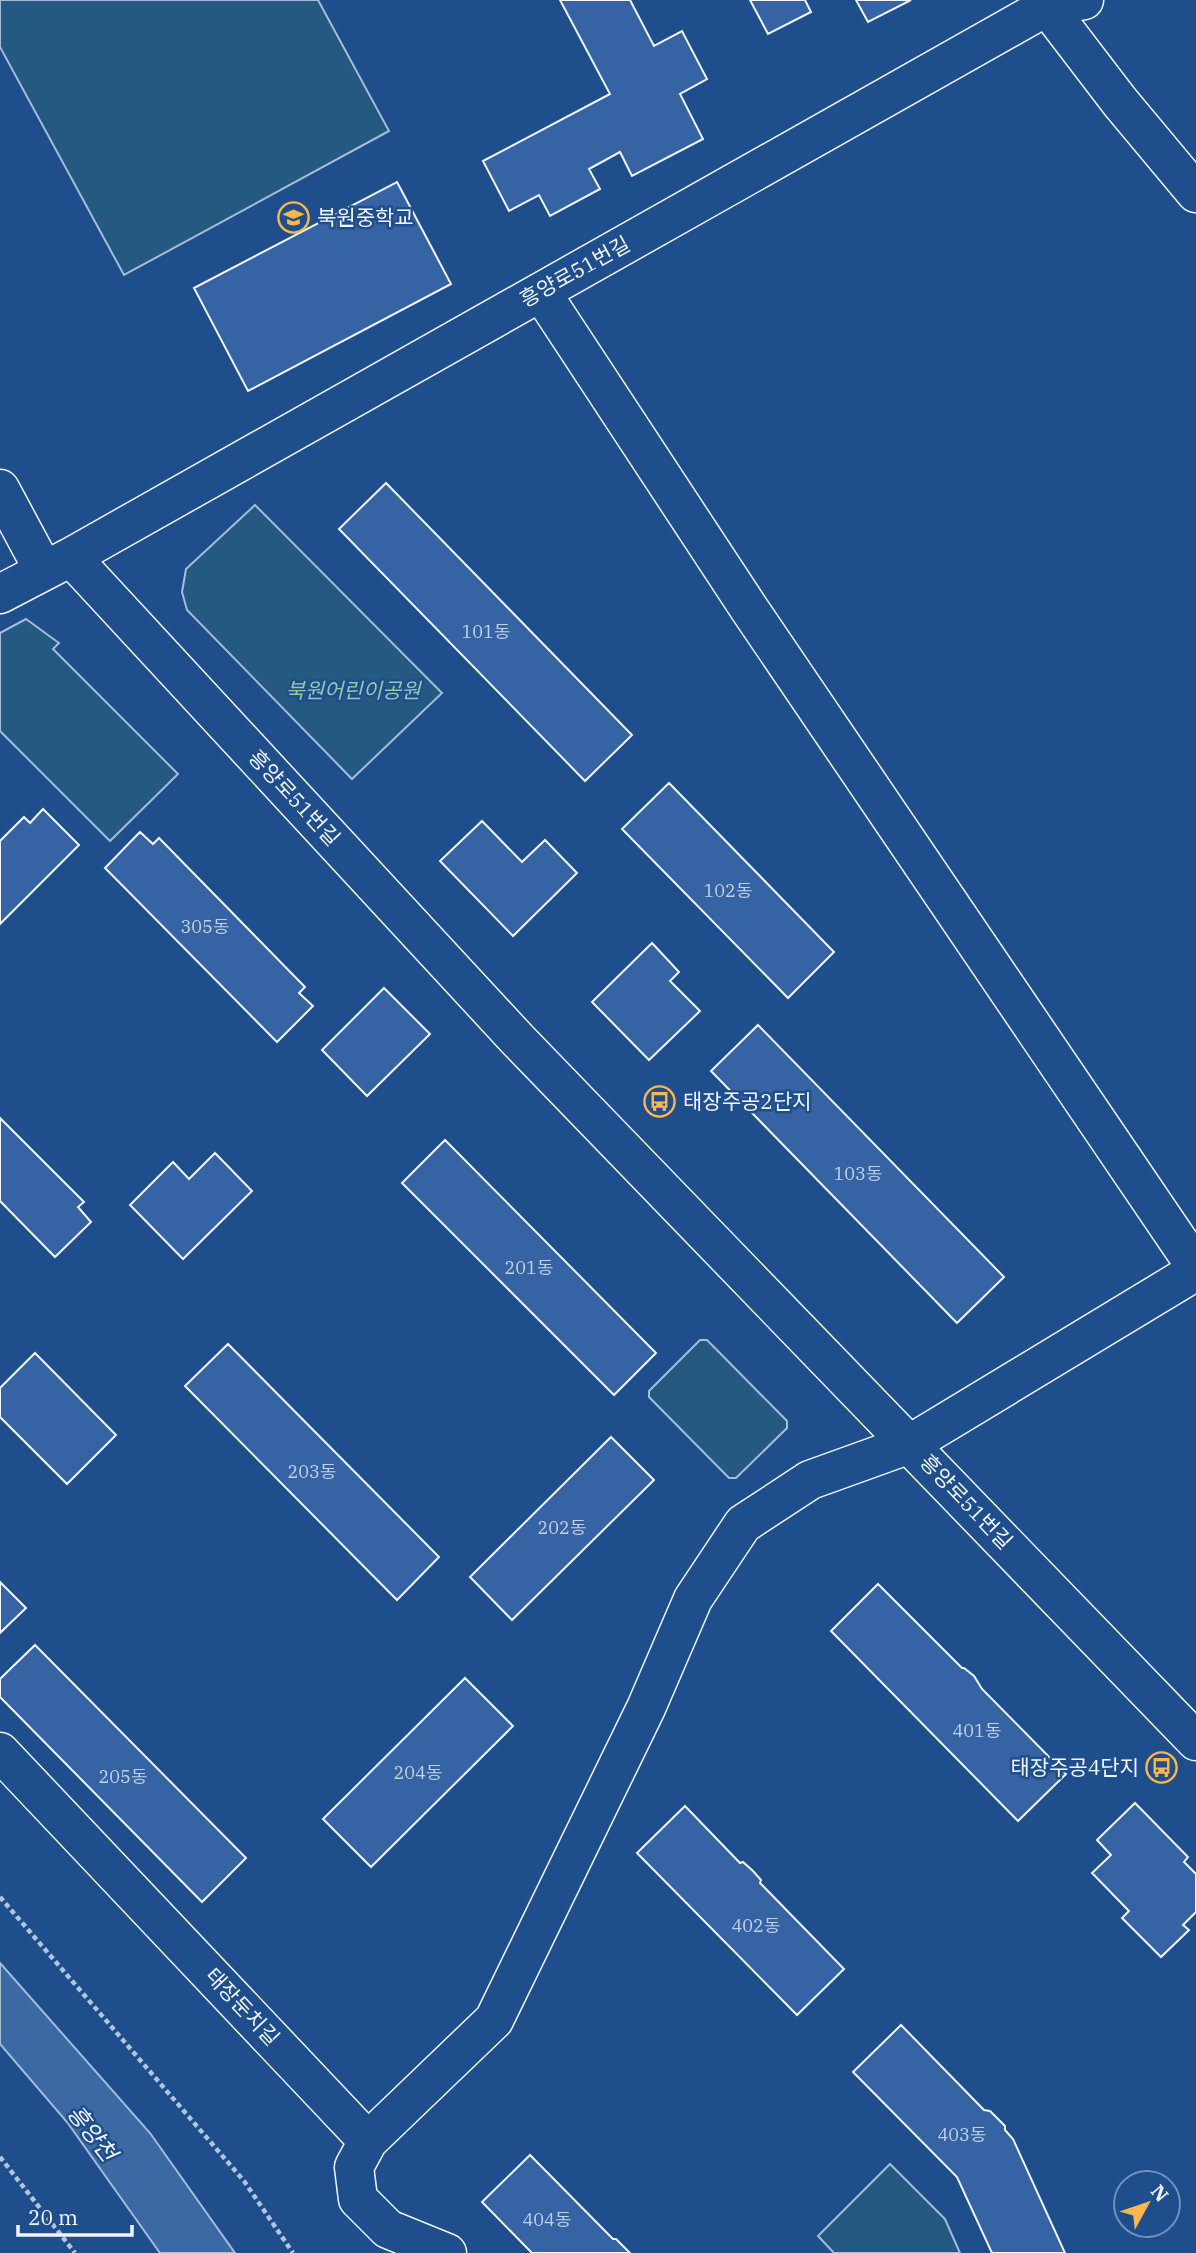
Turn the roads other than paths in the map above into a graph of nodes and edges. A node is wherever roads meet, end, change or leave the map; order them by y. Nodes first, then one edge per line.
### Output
1 (1084, 0) edge
2 (1044, 4) edge
3 (1196, 193) edge
4 (541, 292) junction
5 (0, 489) edge
6 (57, 564) junction
7 (0, 594) edge
8 (1196, 1269) edge
9 (910, 1444) junction
10 (1196, 1741) edge
11 (0, 1752) edge
12 (368, 2141) junction
13 (447, 2253) edge

1 - 2 street, 흥양로51번길
2 - 3 street
2 - 4 street, 흥양로51번길
4 - 6 street, 흥양로51번길
4 - 8 street
5 - 6 street
6 - 7 street, 흥양로51번길
6 - 9 street, 흥양로51번길
8 - 9 street, 흥양로51번길
9 - 10 street, 흥양로51번길
9 - 12 street
11 - 12 street, 태장둔치길
12 - 13 street

